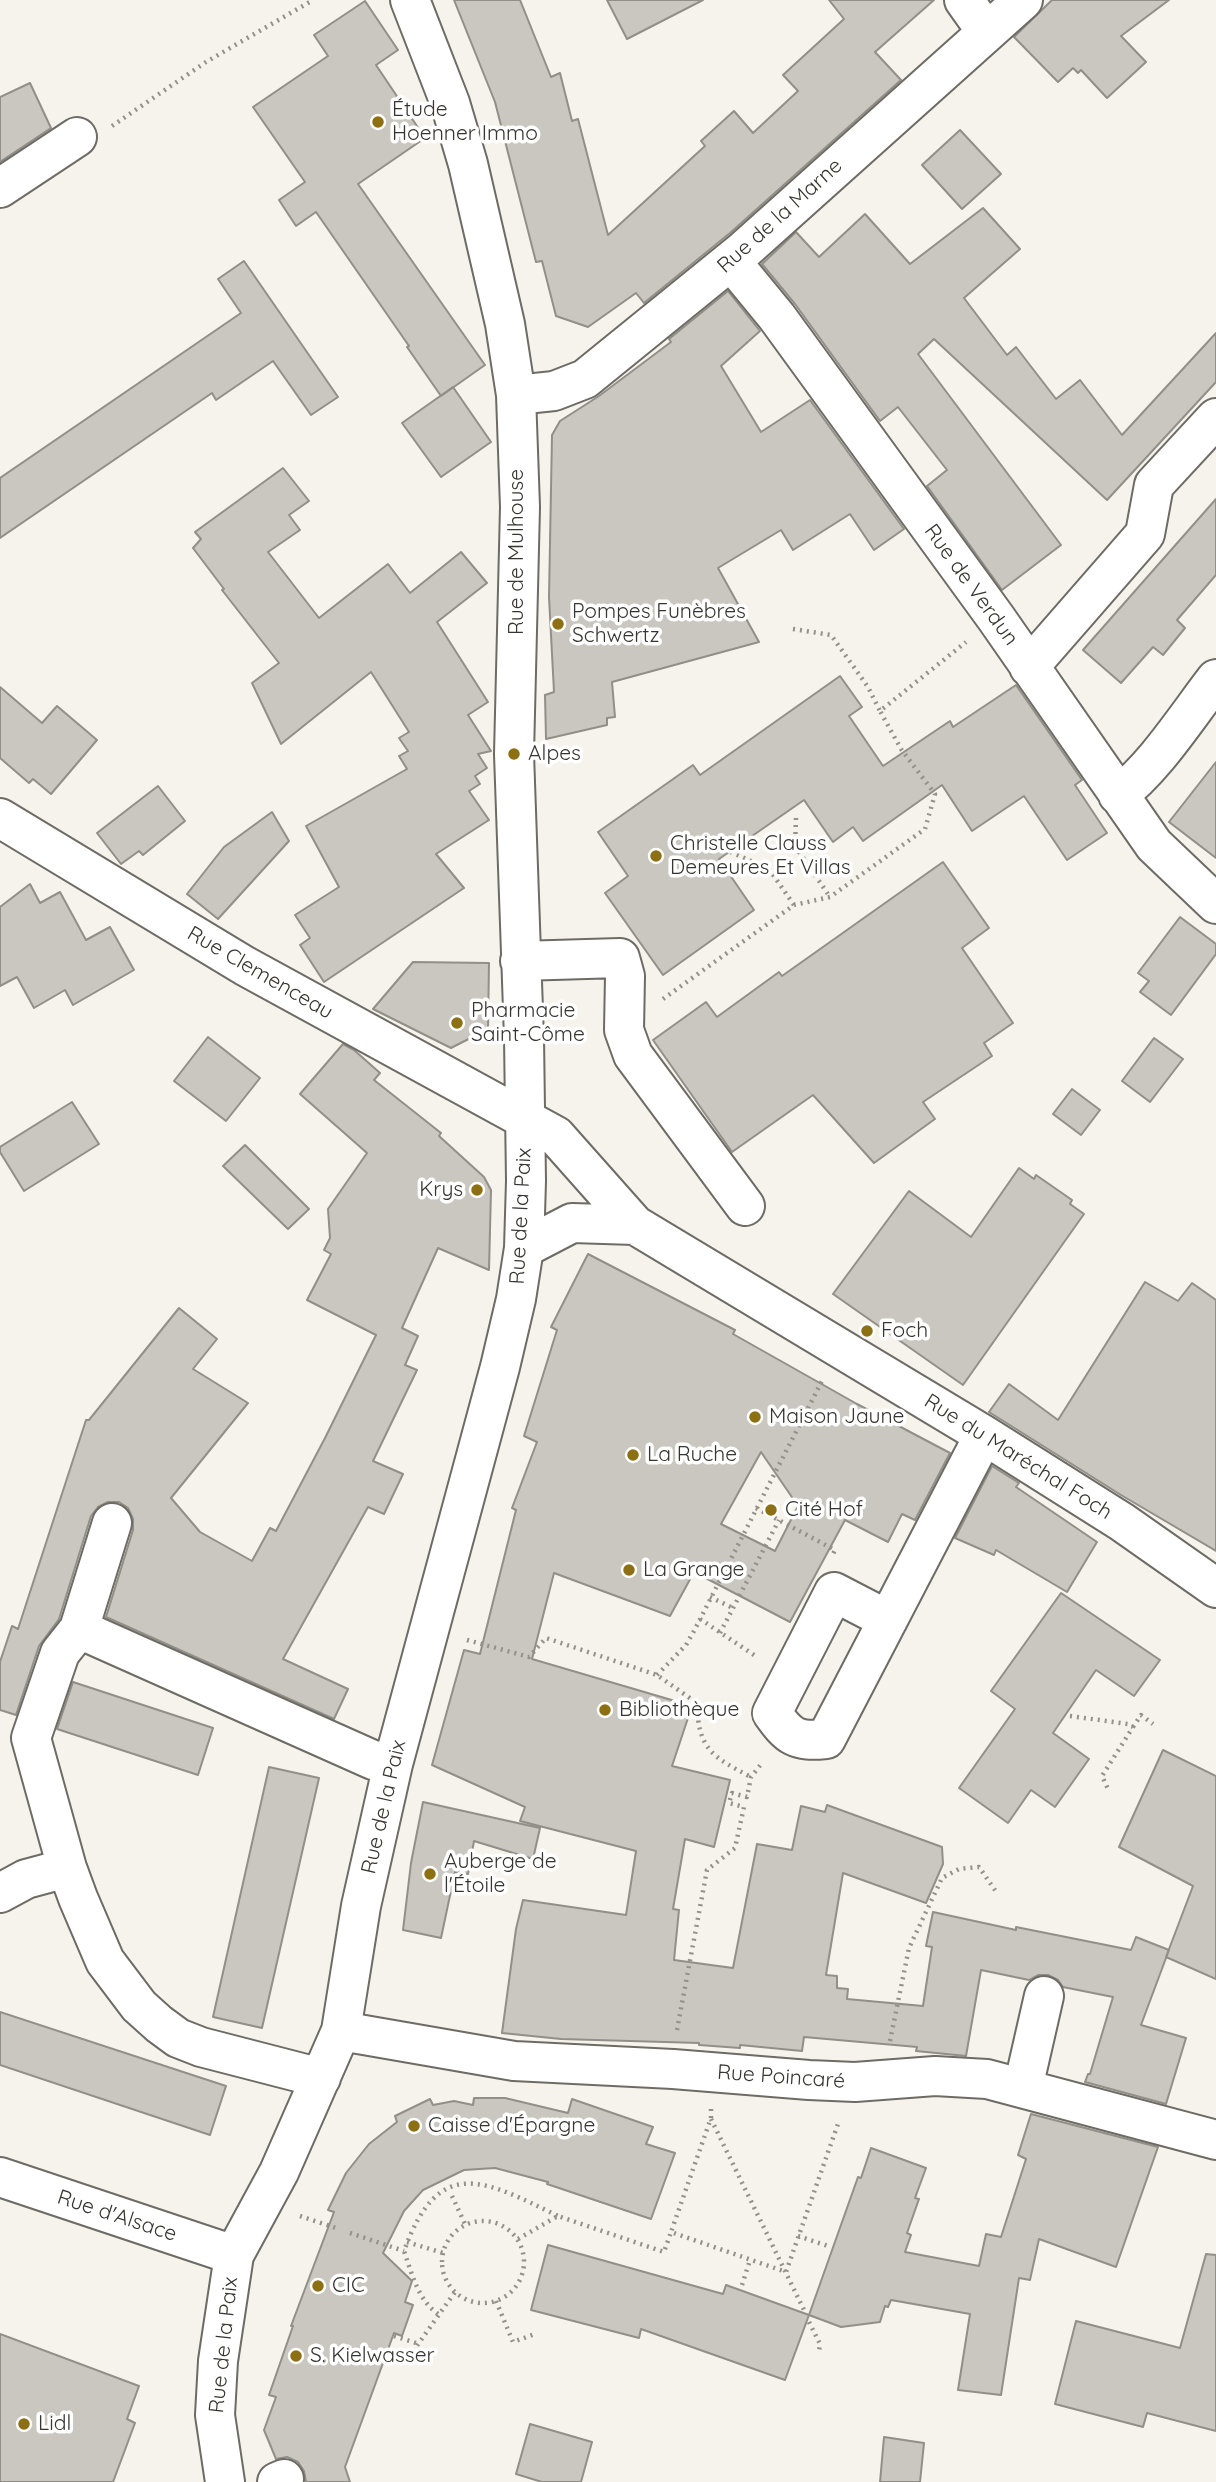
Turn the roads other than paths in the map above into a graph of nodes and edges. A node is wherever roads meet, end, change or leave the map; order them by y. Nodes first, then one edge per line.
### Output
1 (410, 0) edge
2 (964, 0) edge
3 (1023, 0) edge
4 (986, 31) junction
5 (77, 137) road end
6 (0, 188) edge
7 (731, 261) junction
8 (516, 395) junction
9 (1216, 418) edge
10 (1029, 667) junction
11 (1216, 679) edge
12 (1118, 795) junction
13 (0, 818) edge
14 (1216, 904) edge
15 (520, 961) junction
16 (525, 1120) junction
17 (745, 1206) dead end
18 (635, 1225) junction
19 (524, 1248) junction
20 (984, 1435) junction
21 (112, 1523) dead end
22 (1210, 1574) edge
23 (888, 1620) junction
24 (79, 1629) junction
25 (393, 1764) junction
26 (67, 1868) junction
27 (0, 1893) edge
28 (1044, 1996) dead end
29 (341, 2031) junction
30 (321, 2078) junction
31 (1023, 2088) junction
32 (1216, 2140) edge
33 (0, 2178) edge
34 (234, 2255) junction
35 (225, 2482) edge

1 - 8 street, Rue de Mulhouse
2 - 4 street
3 - 4 street, Rue de la Marne
4 - 7 street, Rue de la Marne
5 - 6 street
7 - 8 street, Rue de la Marne
7 - 10 street, Rue de Verdun
8 - 15 street, Rue de Mulhouse
9 - 10 street
10 - 12 street, Rue de Verdun
11 - 12 street
12 - 14 street, Rue de Verdun
13 - 16 street, Rue Clemenceau
15 - 16 street, Rue de Mulhouse
15 - 17 street
16 - 18 street, Rue du Maréchal Foch
16 - 19 street, Rue de la Paix
18 - 19 street, Rue du Maréchal Foch
18 - 20 street, Rue du Maréchal Foch
19 - 25 street, Rue de la Paix
20 - 22 street, Rue du Maréchal Foch
20 - 23 street
21 - 24 street
23 - 23 street
24 - 25 street
24 - 26 street
25 - 29 street, Rue de la Paix
26 - 27 street
26 - 30 street
28 - 31 street
29 - 30 street, Rue de la Paix
29 - 31 street, Rue Poincaré
30 - 34 street, Rue de la Paix
31 - 32 street, Rue Poincaré
33 - 34 street, Rue d'Alsace
34 - 35 street, Rue de la Paix

